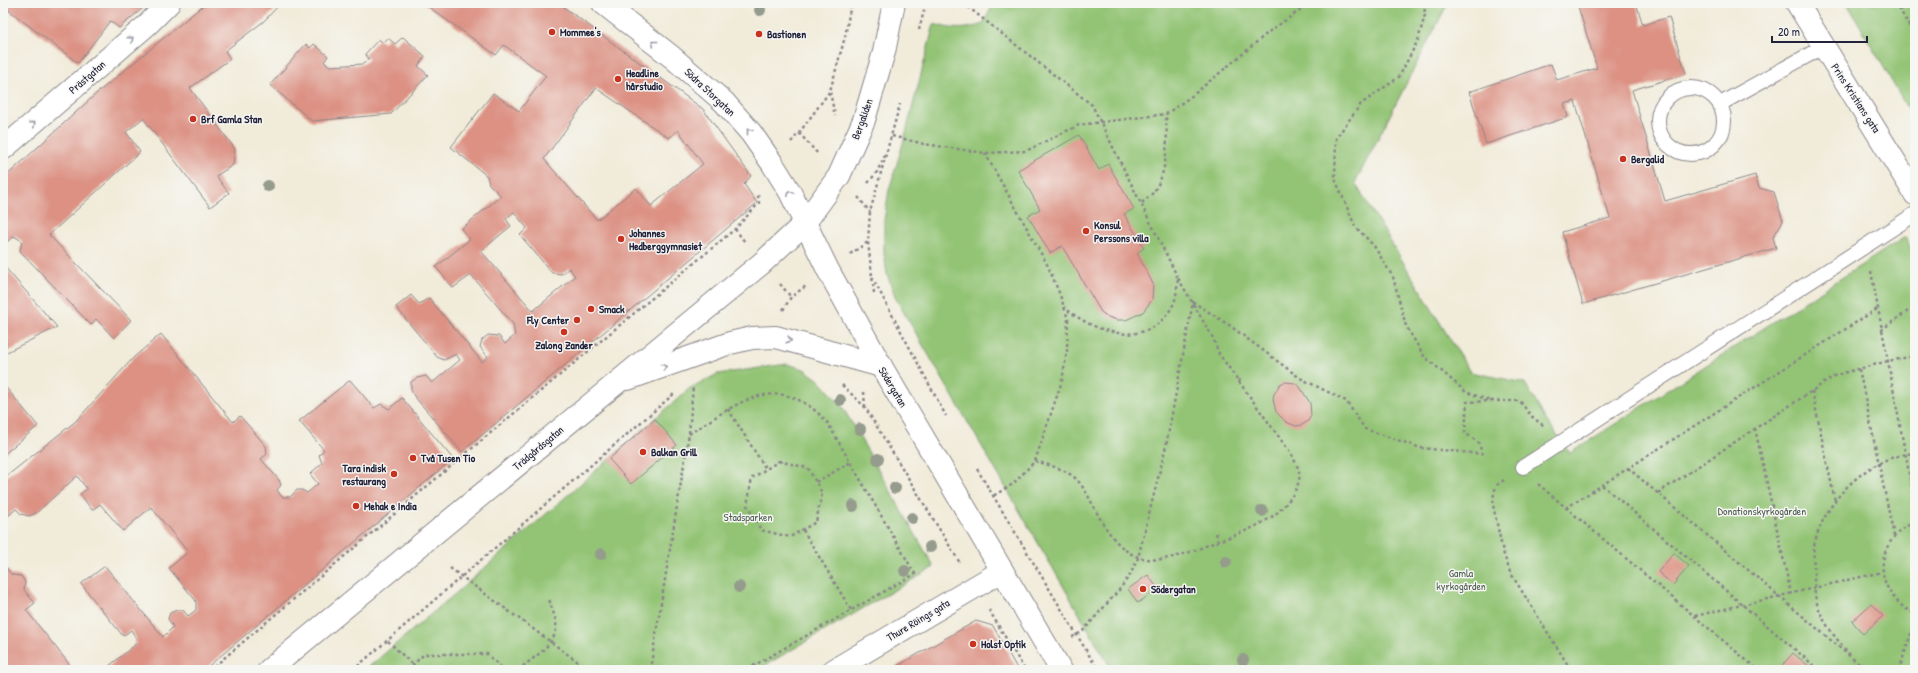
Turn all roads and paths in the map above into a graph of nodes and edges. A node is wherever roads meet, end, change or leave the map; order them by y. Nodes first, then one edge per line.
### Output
1 (169, 3) edge
2 (603, 3) edge
3 (850, 3) edge
4 (894, 3) edge
5 (963, 3) edge
6 (1310, 3) edge
7 (1424, 3) edge
8 (1797, 3) edge
9 (1896, 3) edge
10 (1915, 36) edge
11 (1823, 47) junction
12 (1720, 104) junction
13 (1166, 114) junction
14 (1100, 121) junction
15 (799, 133) junction
16 (892, 136) dead end
17 (3, 149) edge
18 (888, 149) dead end
19 (985, 153) junction
20 (772, 163) junction
21 (839, 176) junction
22 (1915, 194) edge
23 (1141, 204) junction
24 (870, 212) junction
25 (1915, 214) edge
26 (804, 224) junction
27 (1865, 247) junction
28 (1178, 278) junction
29 (1193, 302) junction
30 (1915, 306) edge
31 (1064, 308) junction
32 (1877, 309) junction
33 (1881, 330) junction
34 (1915, 356) edge
35 (1888, 361) junction
36 (881, 366) junction
37 (1859, 369) junction
38 (1242, 379) dead end
39 (1238, 381) junction
40 (614, 384) junction
41 (693, 384) dead end
42 (1812, 391) junction
43 (676, 393) dead end
44 (1491, 401) junction
45 (865, 407) dead end
46 (728, 409) junction
47 (948, 420) dead end
48 (1756, 428) junction
49 (689, 434) junction
50 (1557, 444) junction
51 (1915, 453) edge
52 (1905, 454) junction
53 (1035, 461) junction
54 (851, 462) junction
55 (1878, 463) junction
56 (974, 464) dead end
57 (1523, 467) dead end
58 (1628, 468) junction
59 (766, 470) junction
60 (816, 482) junction
61 (1538, 484) dead end
62 (1602, 485) junction
63 (1494, 492) dead end
64 (1658, 493) junction
65 (993, 496) junction
66 (1835, 501) junction
67 (1915, 505) edge
68 (1566, 508) junction
69 (967, 512) junction
70 (1915, 522) edge
71 (803, 530) junction
72 (1216, 533) dead end
73 (1894, 536) junction
74 (1218, 541) junction
75 (1138, 558) junction
76 (450, 568) dead end
77 (1002, 571) junction
78 (1882, 572) junction
79 (462, 577) junction
80 (975, 587) junction
81 (1815, 588) junction
82 (1790, 594) junction
83 (1780, 596) junction
84 (549, 599) dead end
85 (1743, 605) junction
86 (851, 610) junction
87 (1915, 614) edge
88 (1694, 616) junction
89 (1915, 622) edge
90 (1076, 635) junction
91 (388, 641) junction
92 (550, 642) junction
93 (1050, 651) junction
94 (1855, 660) junction
95 (413, 666) junction
96 (210, 670) edge
97 (269, 670) edge
98 (353, 670) edge
99 (408, 670) edge
100 (504, 670) edge
101 (518, 670) edge
102 (589, 670) edge
103 (650, 670) edge
104 (746, 670) edge
105 (834, 670) edge
106 (1025, 670) edge
107 (1061, 670) edge
108 (1098, 670) edge
109 (1570, 670) edge
110 (1758, 670) edge
111 (1819, 670) edge
112 (1866, 670) edge
113 (1873, 670) edge
114 (1898, 670) edge

17 -> 1 street, Prästgatan
20 -> 2 street, Södra Storgatan
3 - 15 path
4 - 21 street, Bergaliden
5 - 14 path
6 - 13 path
7 - 44 path
8 - 11 street, Prins Kristians gata
9 - 10 path
11 - 12 lane
11 - 22 street, Prins Kristians gata
12 - 12 lane
13 - 14 path
13 - 23 path
14 - 19 path
14 - 23 path
15 - 20 path
15 - 21 path
16 - 19 path
18 - 24 path
19 - 31 path
26 -> 20 street, Södra Storgatan
20 - 96 path
21 - 24 path
21 - 26 street, Bergaliden
23 - 28 path
24 - 47 path
25 - 27 lane
26 - 36 street, Södergatan
26 - 40 street, Trädgårdsgatan
27 - 32 path
27 - 50 lane
28 - 29 path
28 - 31 path
29 - 39 path
29 - 44 path
29 - 75 path
30 - 33 path
31 - 53 path
32 - 33 path
32 - 58 path
33 - 35 path
34 - 35 path
35 - 37 path
35 - 52 path
40 -> 36 street
36 - 69 street, Södergatan
37 - 42 path
37 - 55 path
38 - 39 path
39 - 74 path
40 - 97 street, Trädgårdsgatan
41 - 49 path
42 - 48 path
42 - 66 path
43 - 79 path
44 - 50 path
45 - 80 path
46 - 49 path
46 - 54 path
46 - 59 path
48 - 64 path
48 - 82 path
49 - 103 path
50 - 57 lane
51 - 52 path
52 - 55 path
52 - 67 path
53 - 65 path
53 - 75 path
54 - 60 path
54 - 86 path
55 - 66 path
55 - 73 path
56 - 65 path
58 - 62 path
58 - 64 path
59 - 60 path
59 - 71 path
60 - 71 path
61 - 68 path
62 - 68 path
62 - 85 path
63 - 109 path
64 - 83 path
65 - 69 path
65 - 90 path
66 - 81 path
68 - 88 path
69 - 77 street, Södergatan
70 - 73 path
71 - 86 path
72 - 74 path
73 - 78 path
74 - 75 path
75 - 90 path
76 - 79 path
77 - 80 street, Thure Röings gata
77 - 93 street, Södergatan
78 - 81 path
78 - 87 path
79 - 91 path
79 - 92 path
80 - 105 street, Thure Röings gata
80 - 106 path
81 - 82 path
81 - 94 path
82 - 83 path
83 - 85 path
83 - 94 path
84 - 92 path
85 - 88 path
85 - 111 path
86 - 104 path
88 - 110 path
89 - 114 path
90 - 93 path
90 - 108 path
91 - 95 path
91 - 98 path
92 - 101 path
92 - 102 path
93 - 107 street, Södergatan
94 - 112 path
94 - 113 path
95 - 99 path
95 - 100 path

